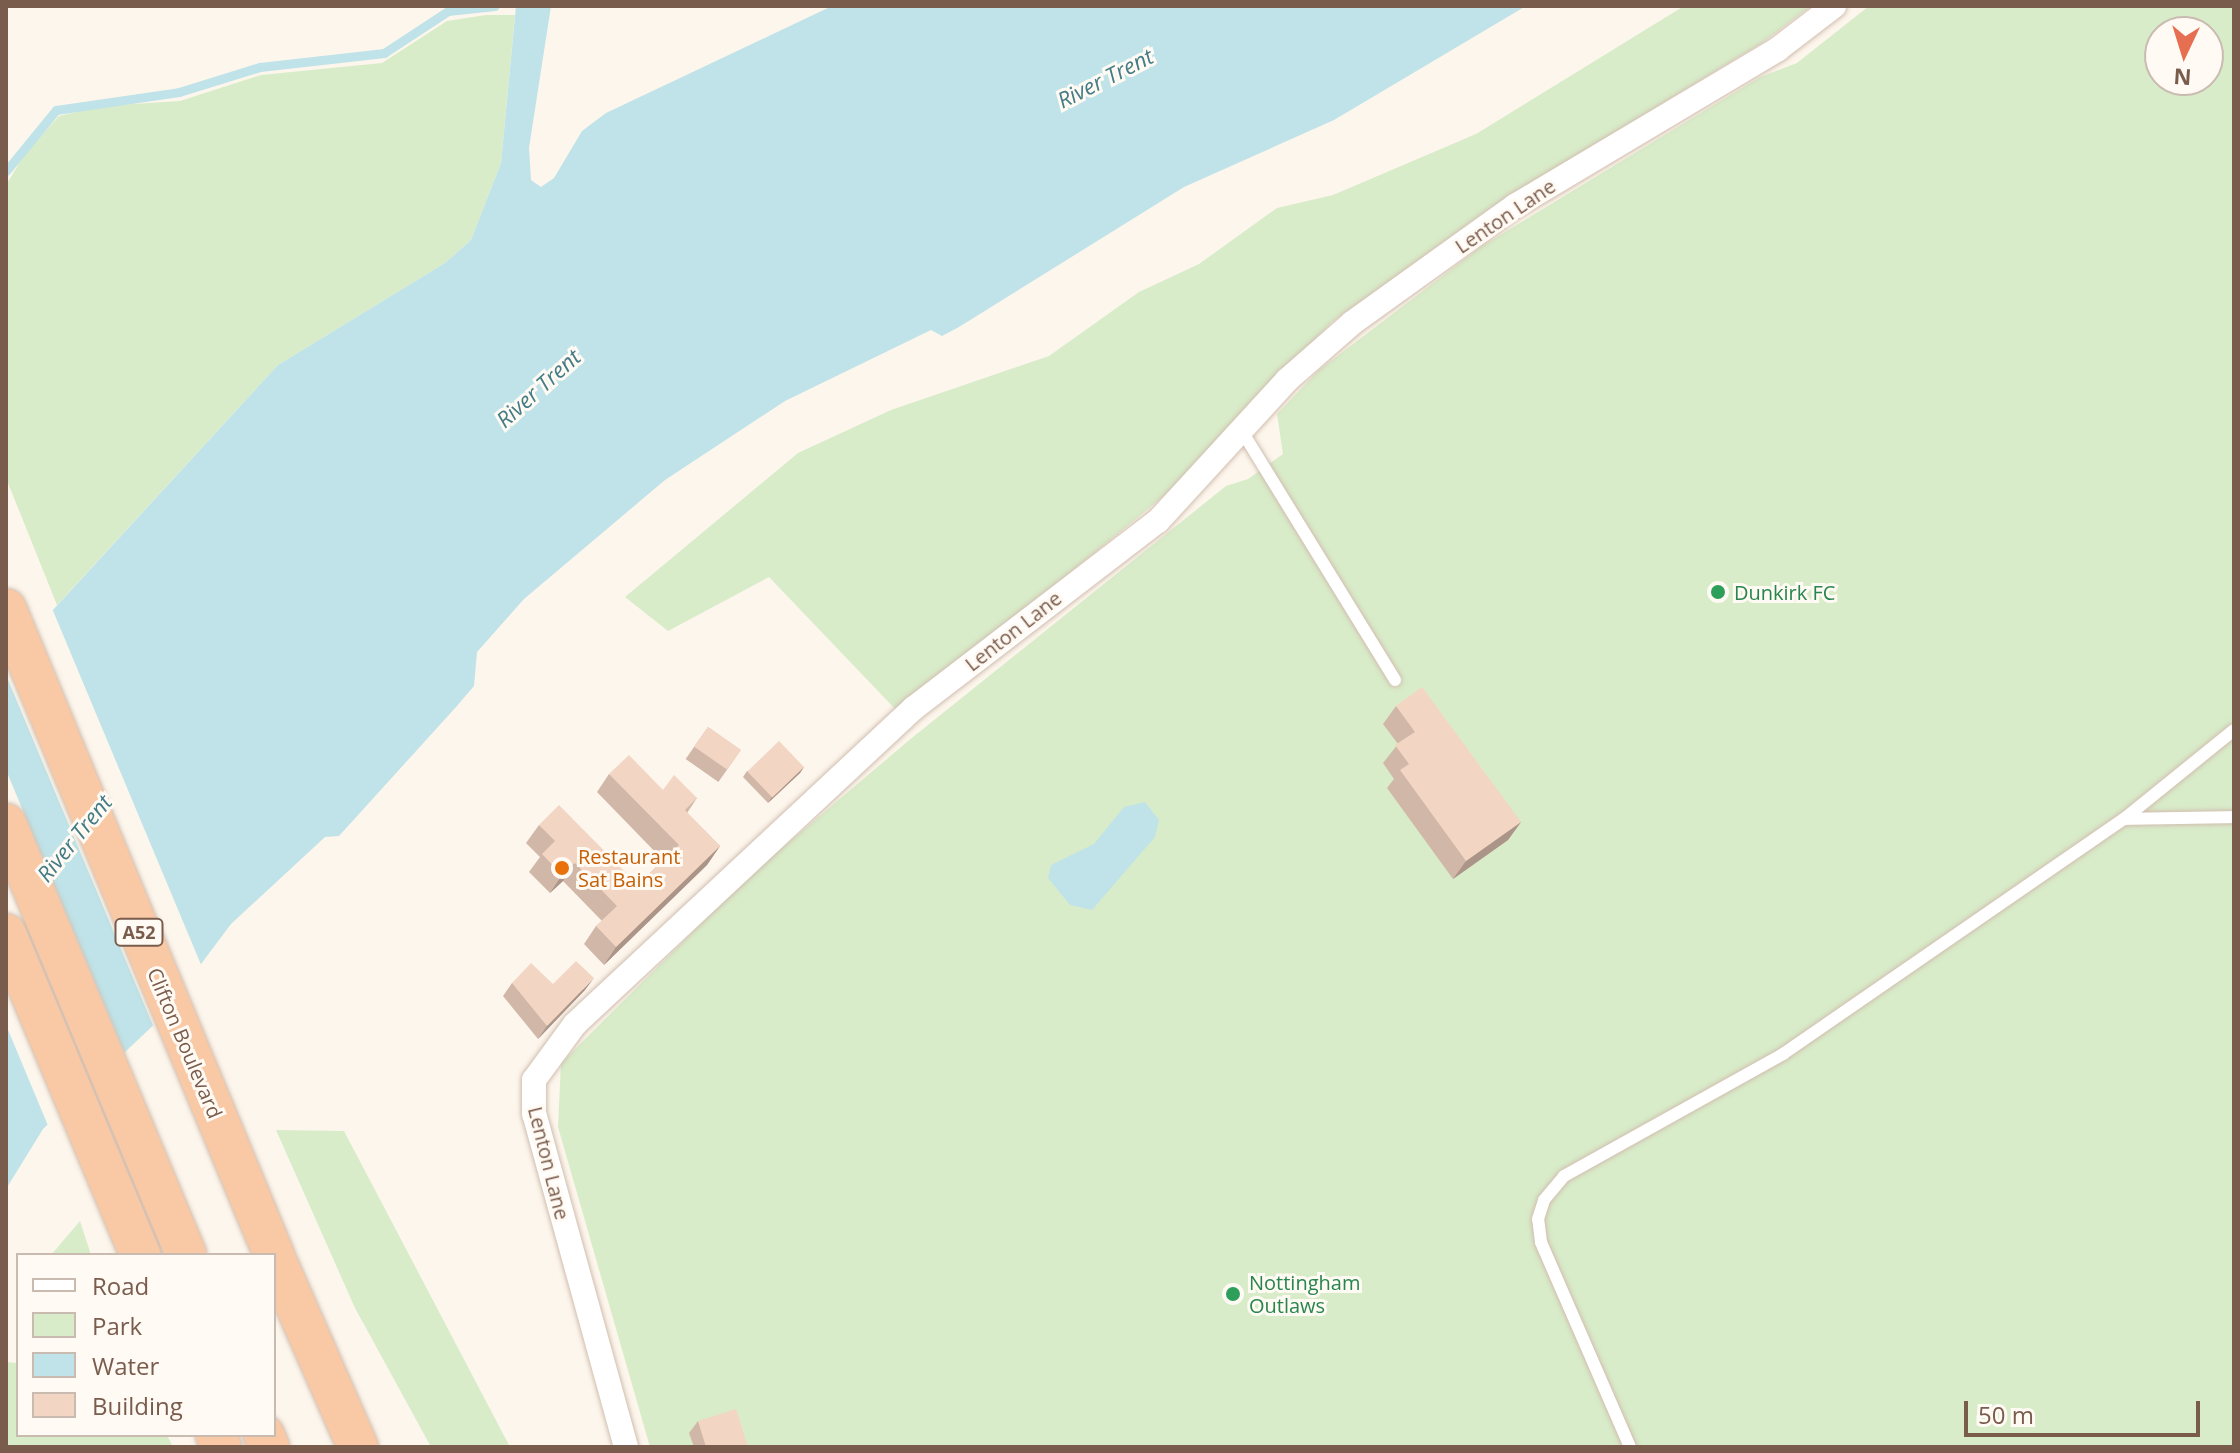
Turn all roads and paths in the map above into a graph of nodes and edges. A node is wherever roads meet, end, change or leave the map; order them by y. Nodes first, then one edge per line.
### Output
1 (1834, 6) edge
2 (1240, 428) junction
3 (6, 609) edge
4 (1395, 680) dead end
5 (2234, 730) edge
6 (2234, 817) edge
7 (2124, 819) junction
8 (6, 824) edge
9 (6, 934) edge
10 (139, 1253) edge
11 (185, 1253) edge
12 (273, 1253) edge
13 (276, 1261) edge
14 (358, 1447) edge
15 (626, 1447) edge
16 (1630, 1447) edge

1 - 2 street, Lenton Lane
2 - 4 lane
2 - 15 street, Lenton Lane
3 - 12 highway, Clifton Boulevard / A52
5 - 7 lane
6 - 7 lane
7 - 16 lane
8 - 11 highway
9 - 10 highway
13 - 14 highway, Clifton Boulevard / A52

